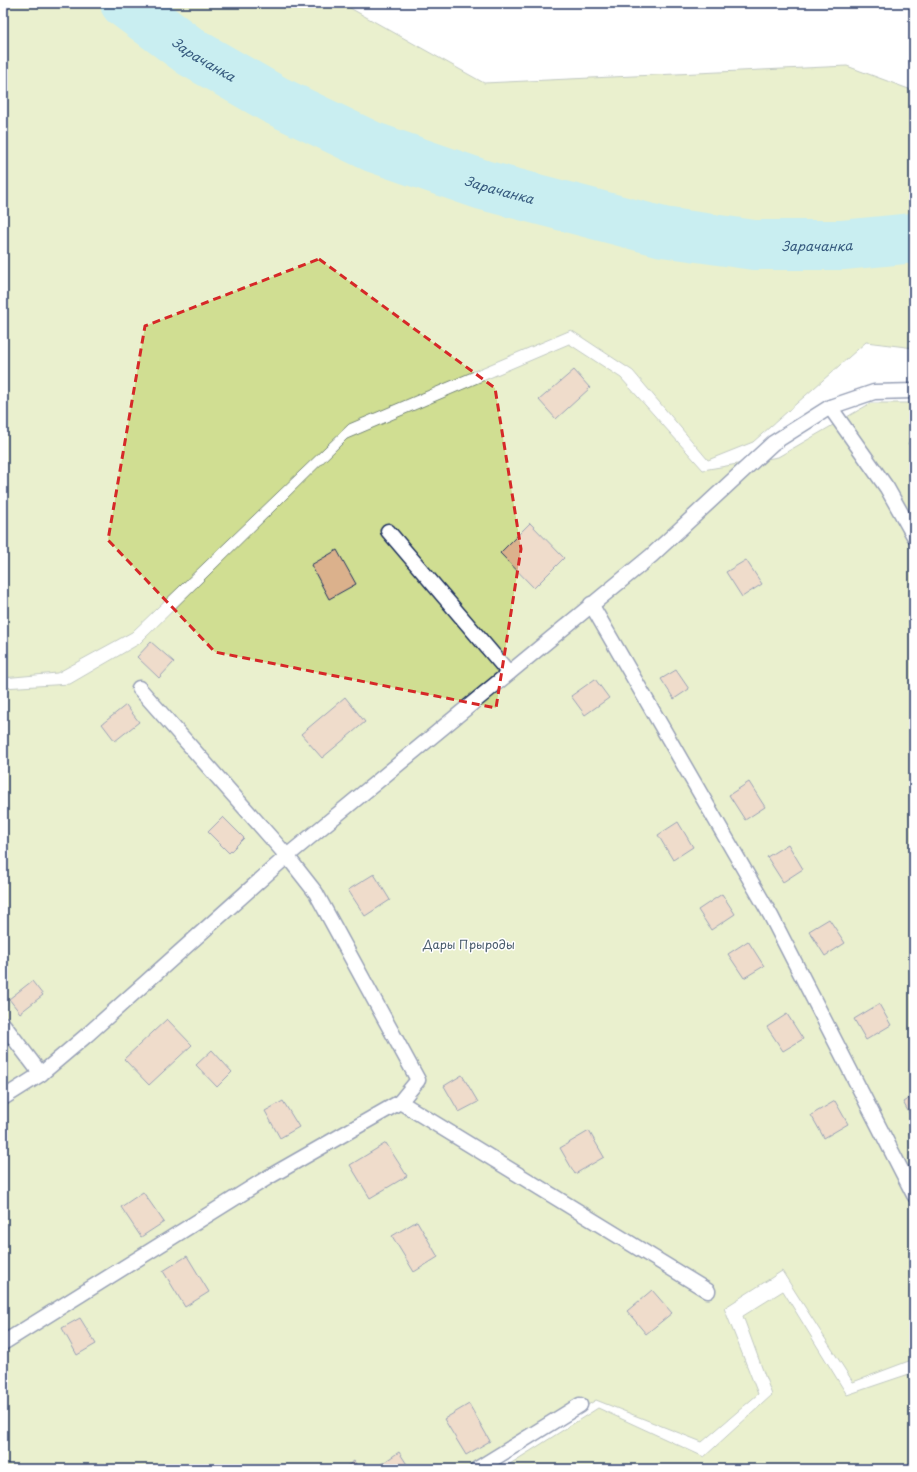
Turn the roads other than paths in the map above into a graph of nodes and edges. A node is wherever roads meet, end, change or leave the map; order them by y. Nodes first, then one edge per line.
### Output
1 (914, 391) edge
2 (830, 407) junction
3 (388, 531) dead end
4 (914, 536) edge
5 (591, 604) junction
6 (509, 673) junction
7 (139, 688) dead end
8 (287, 856) junction
9 (3, 1024) edge
10 (41, 1074) junction
11 (3, 1098) edge
12 (400, 1102) junction
13 (914, 1195) edge
14 (708, 1291) dead end
15 (3, 1343) edge
16 (580, 1405) dead end
17 (478, 1469) edge

1 - 2 lane
2 - 4 lane
2 - 5 lane
3 - 6 lane
5 - 6 lane
5 - 13 lane
6 - 8 lane
7 - 8 lane
8 - 10 lane
8 - 12 lane
9 - 10 lane
10 - 11 lane
12 - 14 lane
12 - 15 lane
16 - 17 lane

